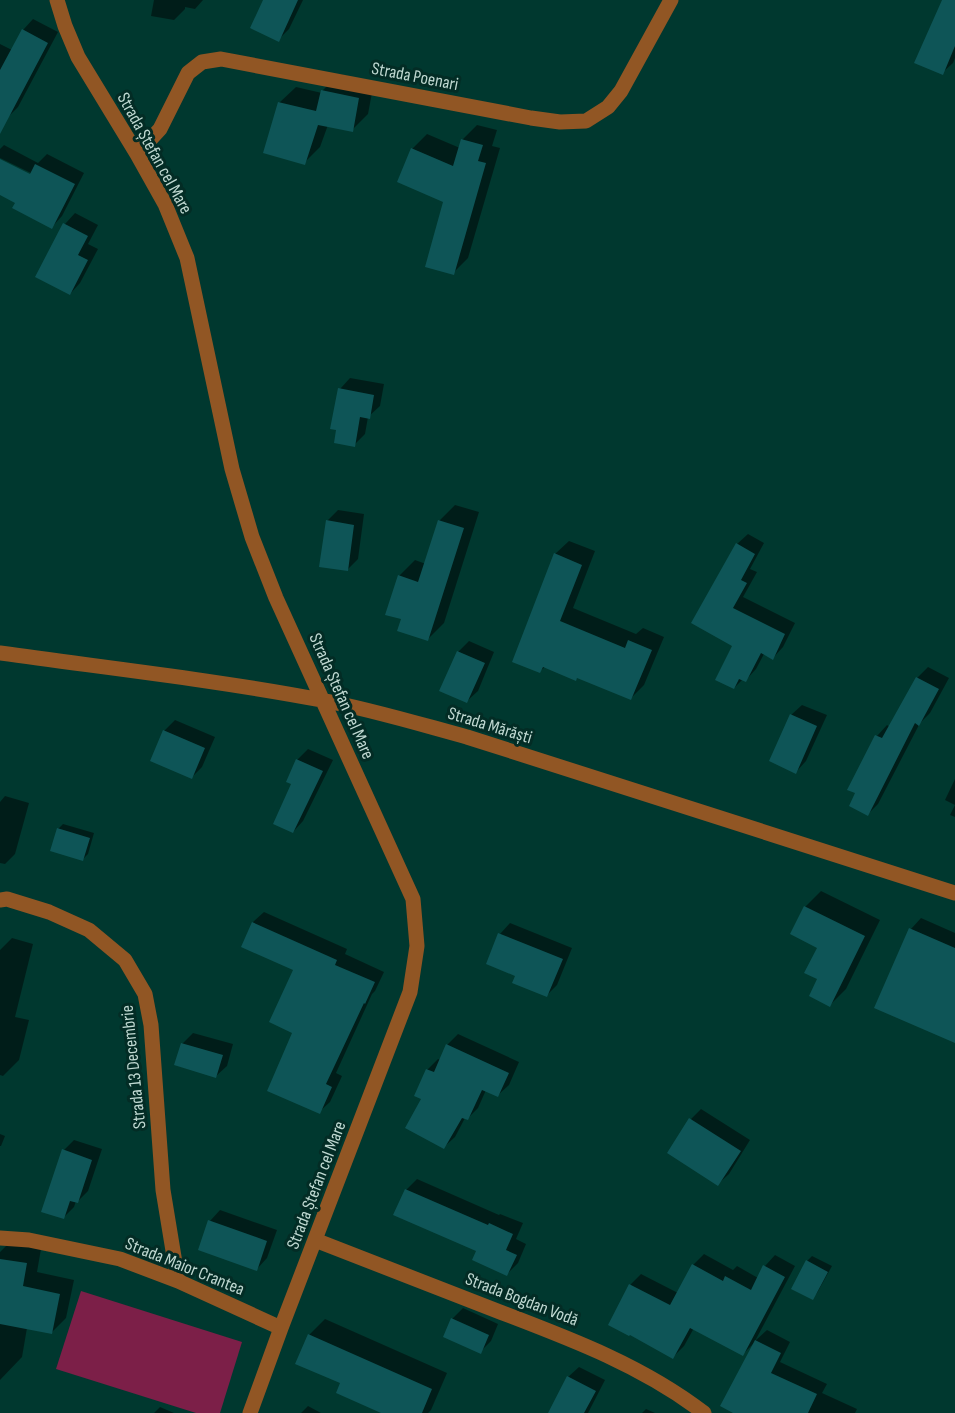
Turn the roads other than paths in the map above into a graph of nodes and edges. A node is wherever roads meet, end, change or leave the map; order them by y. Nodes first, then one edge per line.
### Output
1 (57, 0) edge
2 (671, 0) edge
3 (137, 153) junction
4 (0, 654) edge
5 (322, 700) junction
6 (955, 893) edge
7 (0, 900) edge
8 (0, 1238) edge
9 (315, 1240) junction
10 (178, 1281) junction
11 (281, 1328) junction
12 (250, 1413) edge
13 (704, 1413) edge

1 - 3 street, Strada Ștefan cel Mare
2 - 3 street, Strada Poenari
3 - 5 street, Strada Ștefan cel Mare
4 - 5 street, Strada Mărăști
5 - 6 street, Strada Mărăști
5 - 9 street, Strada Ștefan cel Mare
7 - 10 street, Strada 13 Decembrie
8 - 10 street, Strada Maior Crantea
9 - 11 street, Strada Ștefan cel Mare
9 - 13 street, Strada Bogdan Vodă
10 - 11 street, Strada Maior Crantea
11 - 12 street, Strada Ștefan cel Mare

